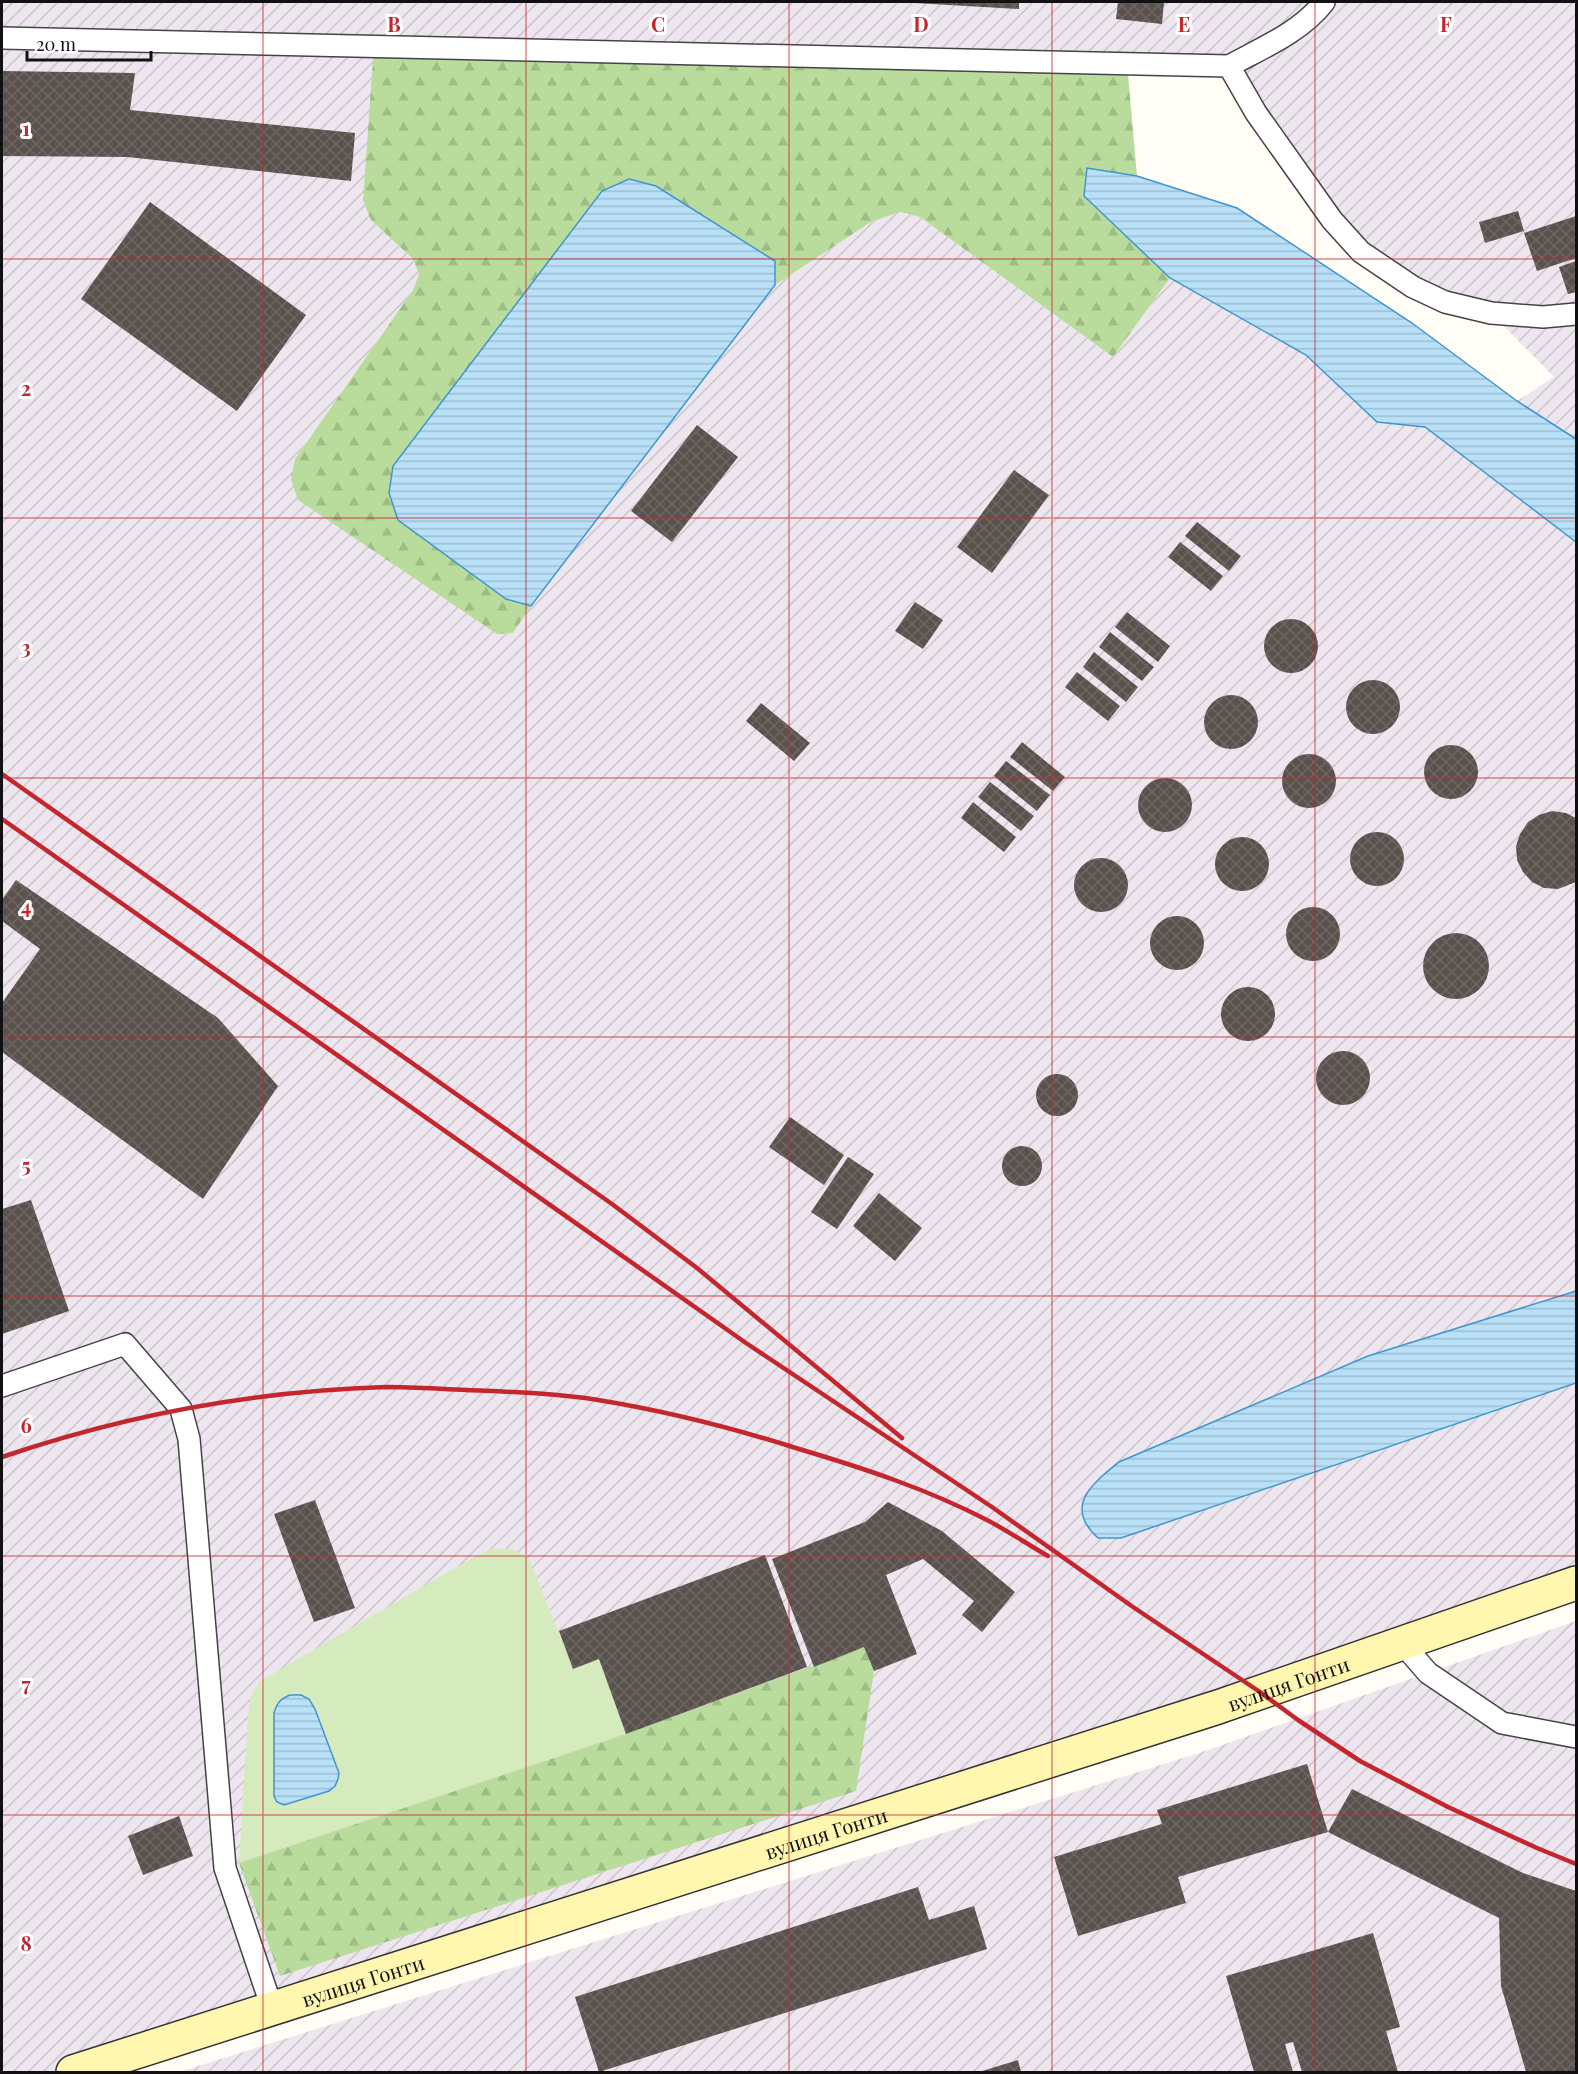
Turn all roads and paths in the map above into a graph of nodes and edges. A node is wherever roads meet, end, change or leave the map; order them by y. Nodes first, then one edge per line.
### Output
1 (1324, 2) edge
2 (2, 38) edge
3 (1229, 66) junction
4 (1576, 314) edge
5 (2, 1386) edge
6 (1576, 1582) edge
7 (1402, 1643) junction
8 (1576, 1737) edge
9 (272, 2008) junction
10 (73, 2073) edge

1 - 3 lane
2 - 3 lane
3 - 4 lane
5 - 9 lane
6 - 7 street, вулиця Гонти
7 - 8 lane
7 - 9 street, вулиця Гонти
9 - 10 street, вулиця Гонти

